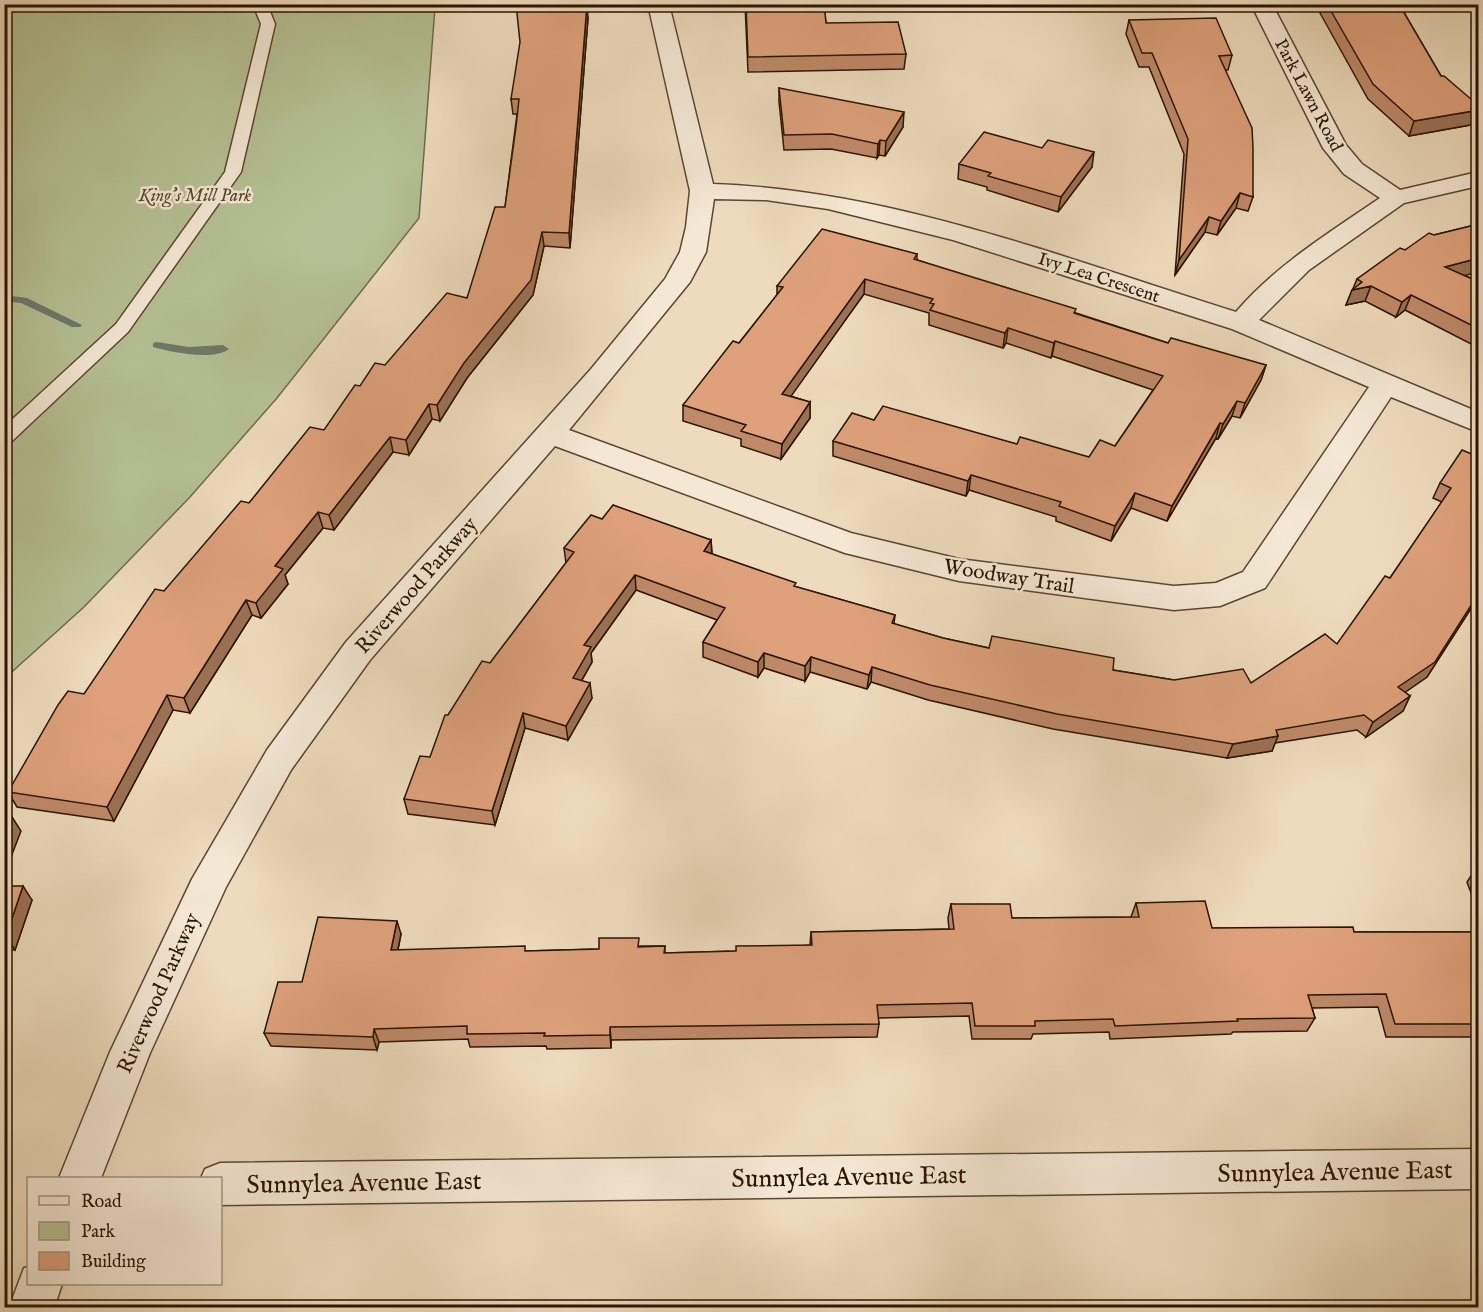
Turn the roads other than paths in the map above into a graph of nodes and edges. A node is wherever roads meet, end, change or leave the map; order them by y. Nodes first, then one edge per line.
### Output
1 (260, 4) edge
2 (658, 4) edge
3 (1261, 4) edge
4 (1479, 179) edge
5 (702, 191) junction
6 (1396, 198) junction
7 (1242, 323) junction
8 (1385, 385) junction
9 (1479, 423) edge
10 (548, 433) junction
11 (4, 438) edge
12 (1479, 1169) edge
13 (81, 1177) edge
14 (222, 1184) edge
15 (40, 1285) edge
16 (31, 1308) edge

1 - 11 lane
2 - 5 street, Riverwood Parkway
3 - 6 street, Park Lawn Road
4 - 6 street
5 - 7 street, Ivy Lea Crescent
5 - 10 street, Riverwood Parkway
6 - 7 street
7 - 8 street, Ivy Lea Crescent
8 - 9 street, Ivy Lea Crescent
8 - 10 street, Woodway Trail
10 - 13 street, Riverwood Parkway
12 - 14 street, Sunnylea Avenue East
15 - 16 street

